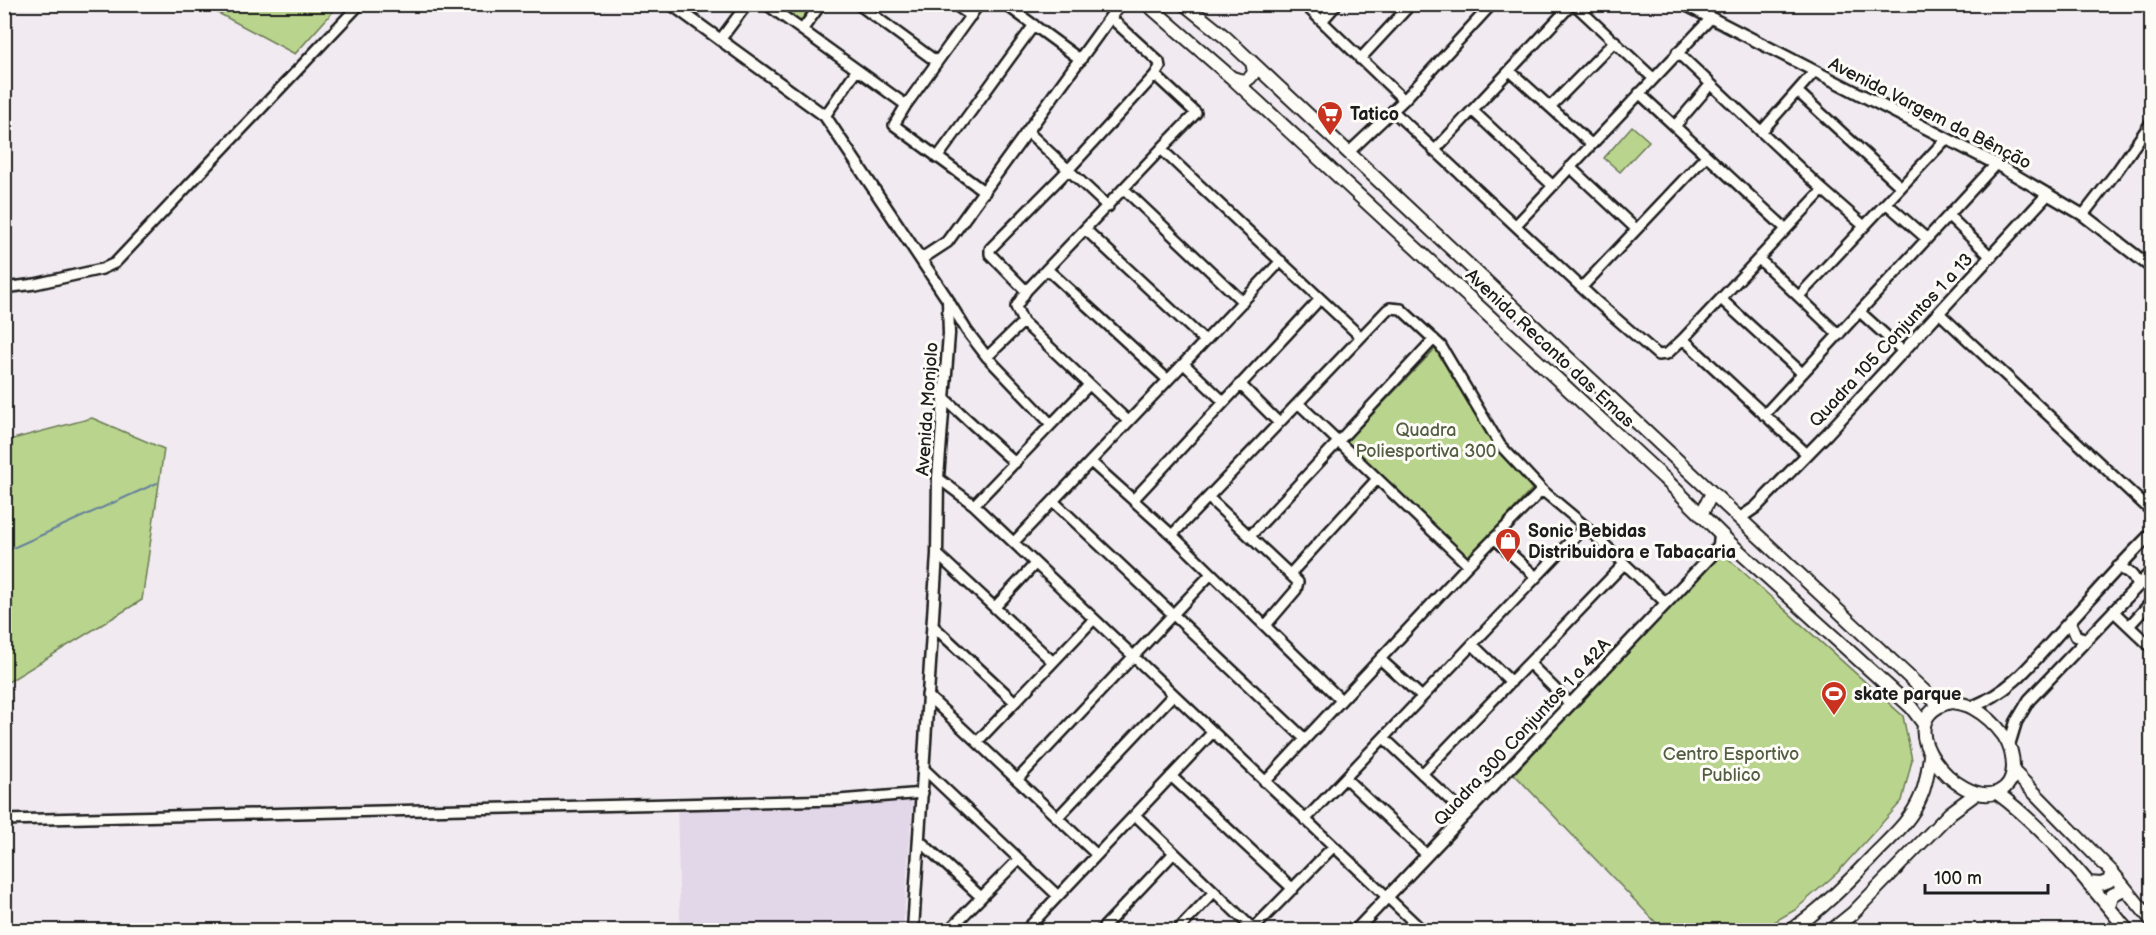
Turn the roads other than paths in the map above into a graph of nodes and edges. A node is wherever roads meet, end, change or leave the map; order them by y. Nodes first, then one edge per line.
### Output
1 (360, 4) edge
2 (670, 4) edge
3 (747, 4) edge
4 (766, 4) edge
5 (821, 4) edge
6 (858, 4) edge
7 (954, 4) edge
8 (980, 4) edge
9 (1005, 4) edge
10 (1120, 4) edge
11 (1148, 4) edge
12 (1184, 4) edge
13 (1304, 4) edge
14 (1337, 4) edge
15 (1411, 4) edge
16 (1492, 4) edge
17 (1573, 4) edge
18 (1684, 4) edge
19 (1705, 12) edge
20 (971, 16) junction
21 (1111, 18) junction
22 (1322, 21) junction
23 (1034, 25) junction
24 (802, 30) junction
25 (720, 40) junction
26 (1615, 41) junction
27 (1677, 52) junction
28 (1360, 58) junction
29 (1081, 60) junction
30 (937, 62) junction
31 (1252, 62) junction
32 (856, 71) junction
33 (1510, 71) junction
34 (1814, 72) junction
35 (1155, 75) junction
36 (1232, 78) junction
37 (1653, 78) junction
38 (1275, 85) junction
39 (1710, 85) junction
40 (1798, 92) junction
41 (1639, 93) junction
42 (1404, 100) junction
43 (1259, 104) junction
44 (906, 105) junction
45 (1550, 107) junction
46 (1472, 110) junction
47 (1393, 111) junction
48 (825, 116) junction
49 (2151, 121) edge
50 (1675, 126) junction
51 (1028, 132) junction
52 (1761, 132) junction
53 (1946, 139) junction
54 (1592, 144) junction
55 (1161, 149) junction
56 (1434, 151) junction
57 (1348, 153) junction
58 (1706, 156) junction
59 (937, 158) junction
60 (1996, 164) junction
61 (1570, 167) junction
62 (1069, 169) junction
63 (1553, 186) junction
64 (1901, 187) junction
65 (1124, 189) junction
66 (1823, 190) junction
67 (985, 192) junction
68 (2048, 194) junction
69 (1886, 203) junction
70 (1108, 207) junction
71 (2083, 214) junction
72 (1949, 216) junction
73 (1516, 225) junction
74 (1864, 225) junction
75 (1636, 229) junction
76 (1786, 229) junction
77 (1086, 230) junction
78 (1927, 239) junction
79 (1991, 257) junction
80 (921, 259) junction
81 (1759, 260) junction
82 (1281, 261) junction
83 (2151, 267) edge
84 (1047, 269) junction
85 (4, 288) edge
86 (1582, 288) junction
87 (1026, 291) junction
88 (1799, 296) junction
89 (1320, 299) junction
90 (1721, 299) junction
91 (948, 300) junction
92 (1243, 302) junction
93 (1860, 312) junction
94 (1939, 313) junction
95 (1023, 322) junction
96 (967, 331) junction
97 (949, 334) junction
98 (1839, 334) junction
99 (1361, 337) junction
100 (1434, 339) junction
101 (1683, 339) junction
102 (1205, 341) junction
103 (1904, 352) junction
104 (987, 357) junction
105 (1184, 364) junction
106 (1802, 373) junction
107 (1168, 380) junction
108 (1240, 384) junction
109 (1089, 385) junction
110 (945, 399) junction
111 (1223, 401) junction
112 (1298, 403) junction
113 (1764, 415) junction
114 (1128, 422) junction
115 (1279, 423) junction
116 (1051, 424) junction
117 (1339, 443) junction
118 (1807, 454) junction
119 (1091, 462) junction
120 (1681, 462) junction
121 (1015, 464) junction
122 (938, 478) junction
123 (1664, 478) junction
124 (1377, 479) junction
125 (1699, 481) junction
126 (1542, 490) junction
127 (1712, 493) junction
128 (1682, 497) junction
129 (1209, 498) junction
130 (1133, 500) junction
131 (1054, 502) junction
132 (974, 505) junction
133 (2151, 512) edge
134 (1701, 515) junction
135 (1743, 521) junction
136 (1585, 526) junction
137 (2151, 532) edge
138 (1720, 534) junction
139 (1172, 535) junction
140 (1251, 535) junction
141 (1494, 538) junction
142 (1014, 542) junction
143 (1731, 544) junction
144 (937, 554) junction
145 (1712, 556) junction
146 (1035, 564) junction
147 (1624, 564) junction
148 (1468, 565) junction
149 (2118, 567) junction
150 (2151, 571) edge
151 (1291, 573) junction
152 (1211, 574) junction
153 (1535, 576) junction
154 (2137, 587) junction
155 (2151, 601) edge
156 (1666, 603) junction
157 (995, 608) junction
158 (2113, 611) junction
159 (1173, 615) junction
160 (1094, 619) junction
161 (2070, 622) junction
162 (932, 625) junction
163 (1266, 625) junction
164 (2129, 626) junction
165 (2086, 639) junction
166 (1473, 645) junction
167 (2151, 648) edge
168 (1133, 657) junction
169 (1380, 659) junction
170 (1052, 661) junction
171 (1529, 663) junction
172 (1511, 682) junction
173 (927, 695) junction
174 (1173, 695) junction
175 (1422, 697) junction
176 (1341, 700) junction
177 (1015, 702) junction
178 (1570, 704) junction
179 (1939, 705) junction
180 (1972, 707) junction
181 (1923, 723) junction
182 (1212, 733) junction
183 (1384, 738) junction
184 (1305, 739) junction
185 (977, 741) junction
186 (2010, 745) junction
187 (1930, 756) junction
188 (924, 770) junction
189 (2014, 772) junction
190 (1422, 774) junction
191 (1171, 776) junction
192 (1345, 778) junction
193 (1017, 780) junction
194 (1265, 782) junction
195 (1977, 793) junction
196 (1997, 793) junction
197 (922, 794) junction
198 (1135, 815) junction
199 (1466, 815) junction
200 (1058, 817) junction
201 (4, 820) edge
202 (1305, 820) junction
203 (919, 840) junction
204 (1333, 847) junction
205 (1173, 854) junction
206 (1097, 855) junction
207 (1427, 855) junction
208 (1018, 859) junction
209 (2112, 872) junction
210 (2088, 883) junction
211 (1293, 889) junction
212 (2126, 890) junction
213 (1213, 893) junction
214 (1058, 896) junction
215 (981, 897) junction
216 (1388, 897) junction
217 (2109, 908) junction
218 (2151, 921) edge
219 (913, 930) edge
220 (950, 930) edge
221 (1026, 930) edge
222 (1101, 930) edge
223 (1178, 930) edge
224 (1252, 930) edge
225 (1356, 930) edge
226 (1422, 930) edge
227 (1791, 930) edge
228 (1832, 930) edge
229 (2127, 930) edge

1 - 85 street
2 - 25 street
3 - 25 street
4 - 24 street
5 - 24 street
6 - 30 street
7 - 20 street
8 - 20 street
9 - 23 street
10 - 21 street
11 - 36 main road, Avenida Recanto das Emas
12 - 31 main road, Avenida Recanto das Emas
13 - 22 street
14 - 22 street
15 - 28 street
16 - 42 street
17 - 26 street
17 - 33 street
18 - 19 street, Avenida Vargem da Bênção
19 - 27 street
19 - 34 street, Avenida Vargem da Bênção
20 - 30 street
21 - 29 street
21 - 35 street
22 - 28 street
23 - 29 street
23 - 59 street
24 - 32 street
25 - 48 street
26 - 37 street
26 - 45 street
27 - 37 street
27 - 39 street
28 - 42 street
29 - 51 street
30 - 44 street
31 - 36 main road
31 - 38 main road, Avenida Recanto das Emas
32 - 44 street
32 - 48 street
33 - 45 street
33 - 46 street
34 - 40 street
34 - 53 street, Avenida Vargem da Bênção
35 - 55 street
35 - 62 street
36 - 43 main road, Avenida Recanto das Emas
37 - 41 street
38 - 43 main road
38 - 57 main road, Avenida Recanto das Emas
39 - 50 street
39 - 52 street
40 - 52 street
40 - 64 street
41 - 50 street
41 - 54 street
42 - 47 street
43 - 123 main road, Avenida Recanto das Emas
44 - 59 street
45 - 54 street
46 - 56 street
46 - 63 street
47 - 56 street
47 - 57 street
48 - 80 street
49 - 71 street
50 - 58 street
51 - 62 street
51 - 67 street
52 - 66 street
53 - 60 street, Avenida Vargem da Bênção
53 - 64 street
54 - 61 street
55 - 65 street
55 - 82 street
56 - 73 street
57 - 120 main road, Avenida Recanto das Emas
58 - 75 street
58 - 76 street
59 - 67 street
60 - 68 street, Avenida Vargem da Bênção
60 - 72 street
61 - 63 street
61 - 75 street
62 - 70 street
62 - 87 street
63 - 73 street
64 - 69 street
65 - 70 street
65 - 92 street
66 - 74 street
66 - 76 street
67 - 80 street
68 - 71 street, Avenida Vargem da Bênção
68 - 79 street, Quadra 105 Conjuntos 1 a 13
69 - 74 street
69 - 78 street
70 - 77 street
71 - 83 street, Avenida Vargem da Bênção
72 - 78 street
72 - 79 street
73 - 86 street
74 - 88 street
75 - 86 street
76 - 81 street
77 - 84 street
77 - 102 street
78 - 93 street
79 - 94 street, Quadra 105 Conjuntos 1 a 13
80 - 91 street
81 - 88 street
81 - 90 street
82 - 89 street
82 - 92 street
84 - 87 street
84 - 107 street
86 - 101 street
87 - 95 street
88 - 98 street
89 - 99 street
89 - 108 street
90 - 101 street
90 - 106 street
91 - 96 street
91 - 97 street, Avenida Monjolo
92 - 102 street
93 - 98 street
93 - 103 street
94 - 103 street, Quadra 105 Conjuntos 1 a 13
94 - 133 street
95 - 104 street
95 - 109 street
96 - 97 street
96 - 104 street
97 - 110 street, Avenida Monjolo
98 - 106 street
99 - 100 street
99 - 112 street
100 - 117 street
100 - 126 street
101 - 113 street
102 - 105 street
103 - 118 street, Quadra 105 Conjuntos 1 a 13
104 - 116 street
105 - 107 street
105 - 111 street
106 - 113 street
107 - 114 street
108 - 111 street
108 - 115 street
109 - 114 street
109 - 116 street
110 - 121 street
110 - 122 street, Avenida Monjolo
111 - 130 street
112 - 115 street
112 - 117 street
113 - 118 street
114 - 119 street
115 - 129 street
116 - 121 street
117 - 124 street
117 - 140 street
118 - 135 street, Quadra 105 Conjuntos 1 a 13
119 - 130 street
119 - 131 street
120 - 123 main road
120 - 125 main road, Avenida Recanto das Emas
121 - 132 street
122 - 132 street
122 - 144 street, Avenida Monjolo
123 - 128 main road, Avenida Recanto das Emas
124 - 148 street
124 - 151 street
125 - 127 main road, Avenida Recanto das Emas
125 - 128 main road
126 - 136 street
126 - 141 street
127 - 134 main road
127 - 135 main road, Avenida Recanto das Emas
128 - 134 main road, Avenida Recanto das Emas
129 - 139 street
129 - 140 street
130 - 139 street
131 - 142 street
131 - 159 street
132 - 142 street
134 - 138 main road, Avenida Recanto das Emas
135 - 179 main road, Avenida Recanto das Emas
136 - 147 street
136 - 153 street
137 - 149 street
138 - 143 main road, Avenida Recanto das Emas
138 - 145 street, Quadra 300 Conjuntos 1 a 42A
139 - 152 street
140 - 151 street
141 - 148 street
141 - 153 street
142 - 146 street
143 - 145 street, Quadra 300 Conjuntos 1 a 42A
143 - 181 main road, Avenida Recanto das Emas
144 - 157 street
144 - 162 street, Avenida Monjolo
145 - 156 street, Quadra 300 Conjuntos 1 a 42A
146 - 157 street
146 - 160 street
147 - 156 street
147 - 171 street
148 - 169 street
149 - 154 street
149 - 161 street
150 - 154 street
151 - 163 street
152 - 159 street
152 - 163 street
153 - 166 street
154 - 158 street
155 - 164 street
156 - 178 street, Quadra 300 Conjuntos 1 a 42A
157 - 170 street
158 - 164 street
158 - 165 street
159 - 168 street
159 - 184 street
160 - 168 street
160 - 170 street
161 - 165 street
161 - 180 street
162 - 173 street, Avenida Monjolo
162 - 177 street
163 - 176 street
164 - 167 street
165 - 186 street
166 - 172 street
166 - 175 street
168 - 174 street
168 - 193 street
169 - 175 street
169 - 176 street
170 - 177 street
171 - 172 street
171 - 178 street
172 - 190 street
173 - 185 street
173 - 188 street, Avenida Monjolo
174 - 182 street
174 - 200 street
175 - 183 street
176 - 184 street
177 - 185 street
178 - 199 street, Quadra 300 Conjuntos 1 a 42A
179 - 180 main road
179 - 181 main road
180 - 186 main road
181 - 187 main road
182 - 191 street
182 - 194 street
183 - 190 street
183 - 192 street
184 - 194 street
185 - 193 street
186 - 189 main road
187 - 195 main road
187 - 227 main road
188 - 197 street, Avenida Monjolo
188 - 208 street
189 - 196 main road
189 - 209 main road
190 - 199 street
191 - 198 street
191 - 211 street
192 - 202 street
192 - 207 street
193 - 200 street
194 - 202 street
195 - 196 main road
195 - 228 main road
196 - 210 main road
197 - 201 street
197 - 203 street, Avenida Monjolo
198 - 205 street
198 - 206 street
199 - 207 street, Quadra 300 Conjuntos 1 a 42A
200 - 206 street
202 - 204 street
203 - 215 street
203 - 219 street, Avenida Monjolo
204 - 211 street
204 - 216 street
205 - 213 street
205 - 222 street
206 - 214 street
207 - 216 street, Quadra 300 Conjuntos 1 a 42A
208 - 214 street
208 - 215 street
209 - 210 main road
209 - 212 main road
210 - 217 main road
211 - 224 street
212 - 217 main road
212 - 218 main road
213 - 223 street
213 - 224 street
214 - 221 street
215 - 220 street
216 - 225 street, Quadra 300 Conjuntos 1 a 42A
216 - 226 street
217 - 229 main road

